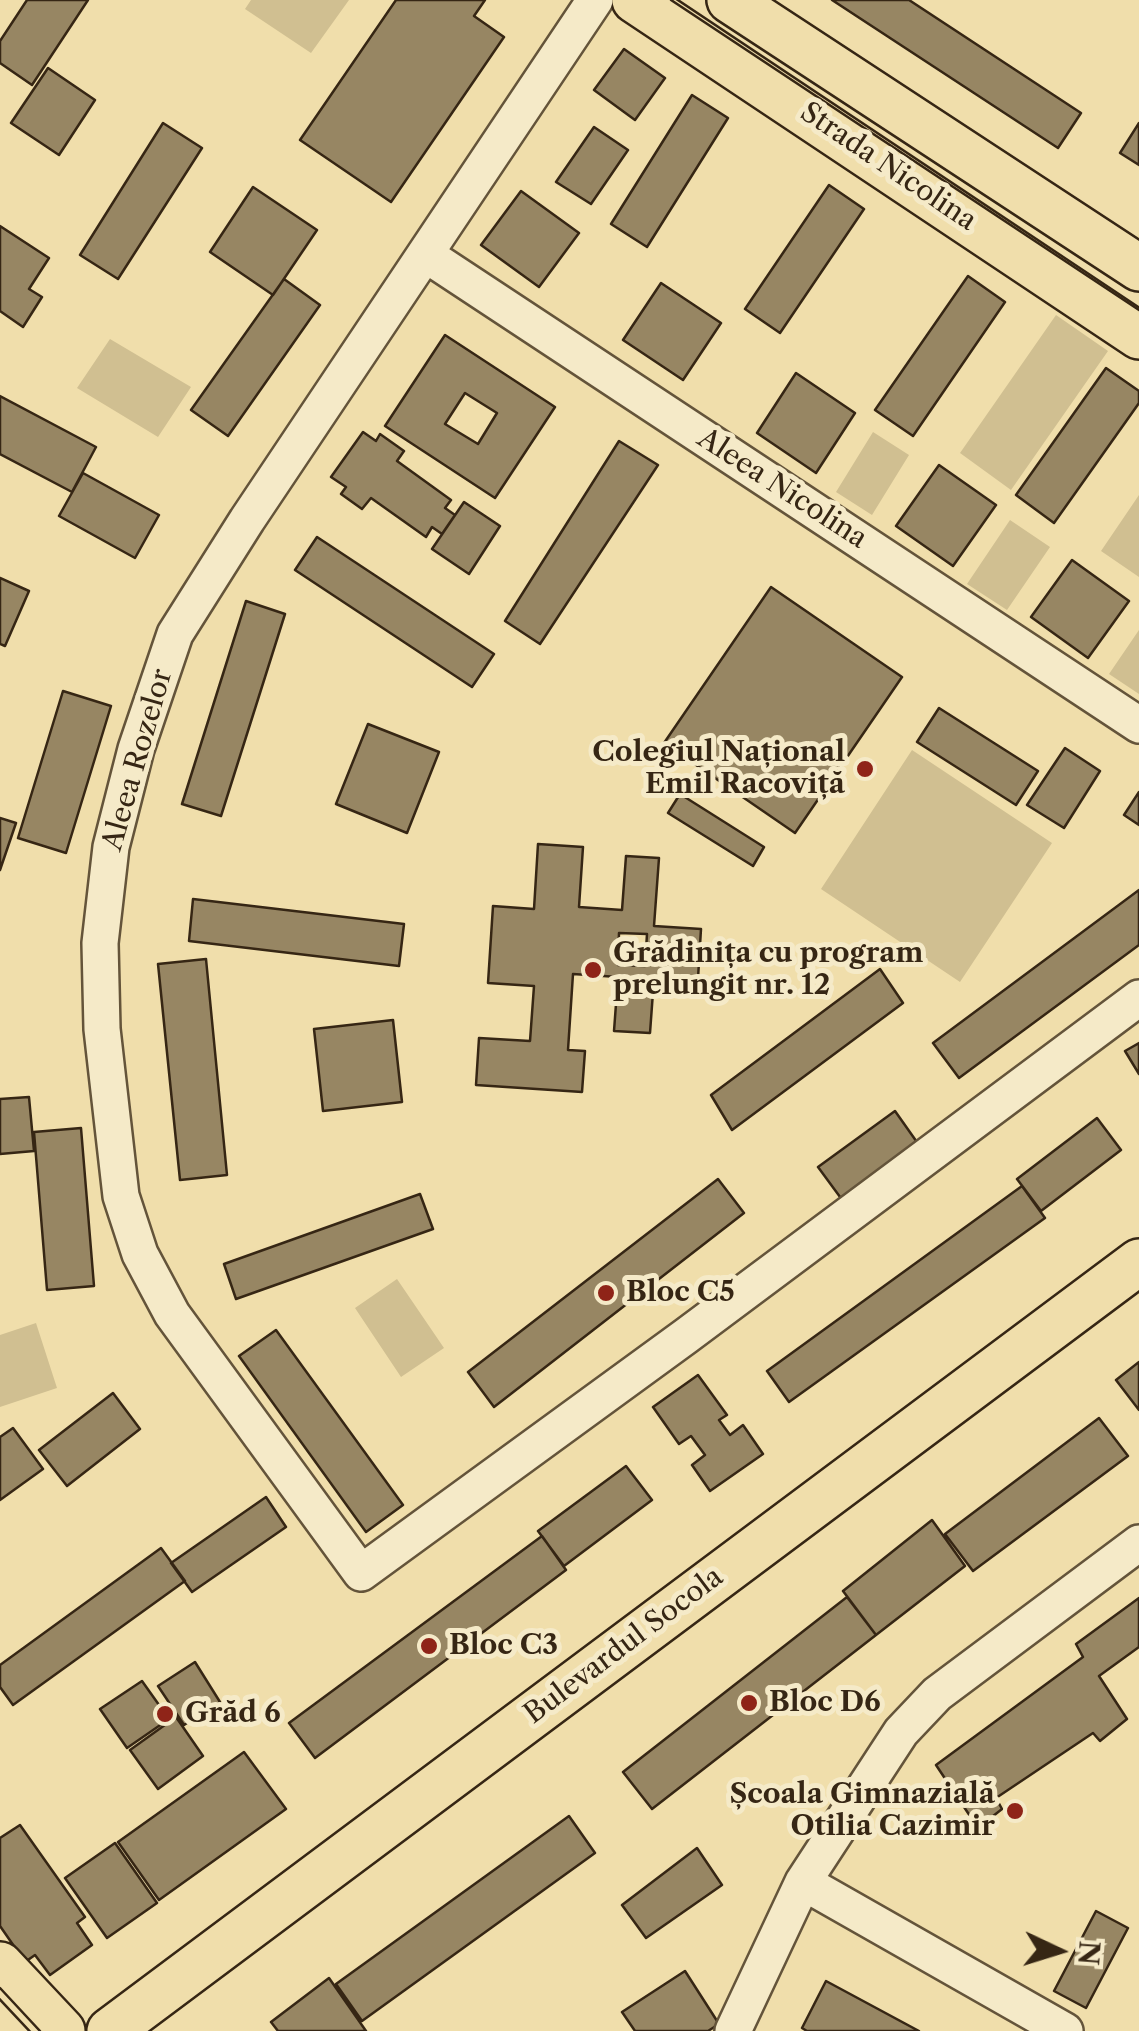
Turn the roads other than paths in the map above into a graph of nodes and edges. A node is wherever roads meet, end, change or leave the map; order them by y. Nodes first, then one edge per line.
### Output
1 (595, 0) edge
2 (635, 0) edge
3 (730, 0) edge
4 (425, 254) junction
5 (1139, 268) edge
6 (1139, 336) edge
7 (1139, 725) edge
8 (1139, 998) edge
9 (1139, 1262) edge
10 (1139, 1543) edge
11 (803, 1882) junction
12 (0, 1965) edge
13 (62, 2031) edge
14 (110, 2031) edge
15 (733, 2031) edge
16 (1065, 2031) edge

1 - 4 street, Aleea Rozelor
2 - 6 main road, Strada Nicolina
3 - 5 main road, Strada Nicolina
4 - 7 street, Aleea Nicolina
4 - 8 street, Aleea Rozelor
9 - 14 main road, Bulevardul Socola
10 - 11 street
11 - 15 street
11 - 16 street
12 - 13 main road

